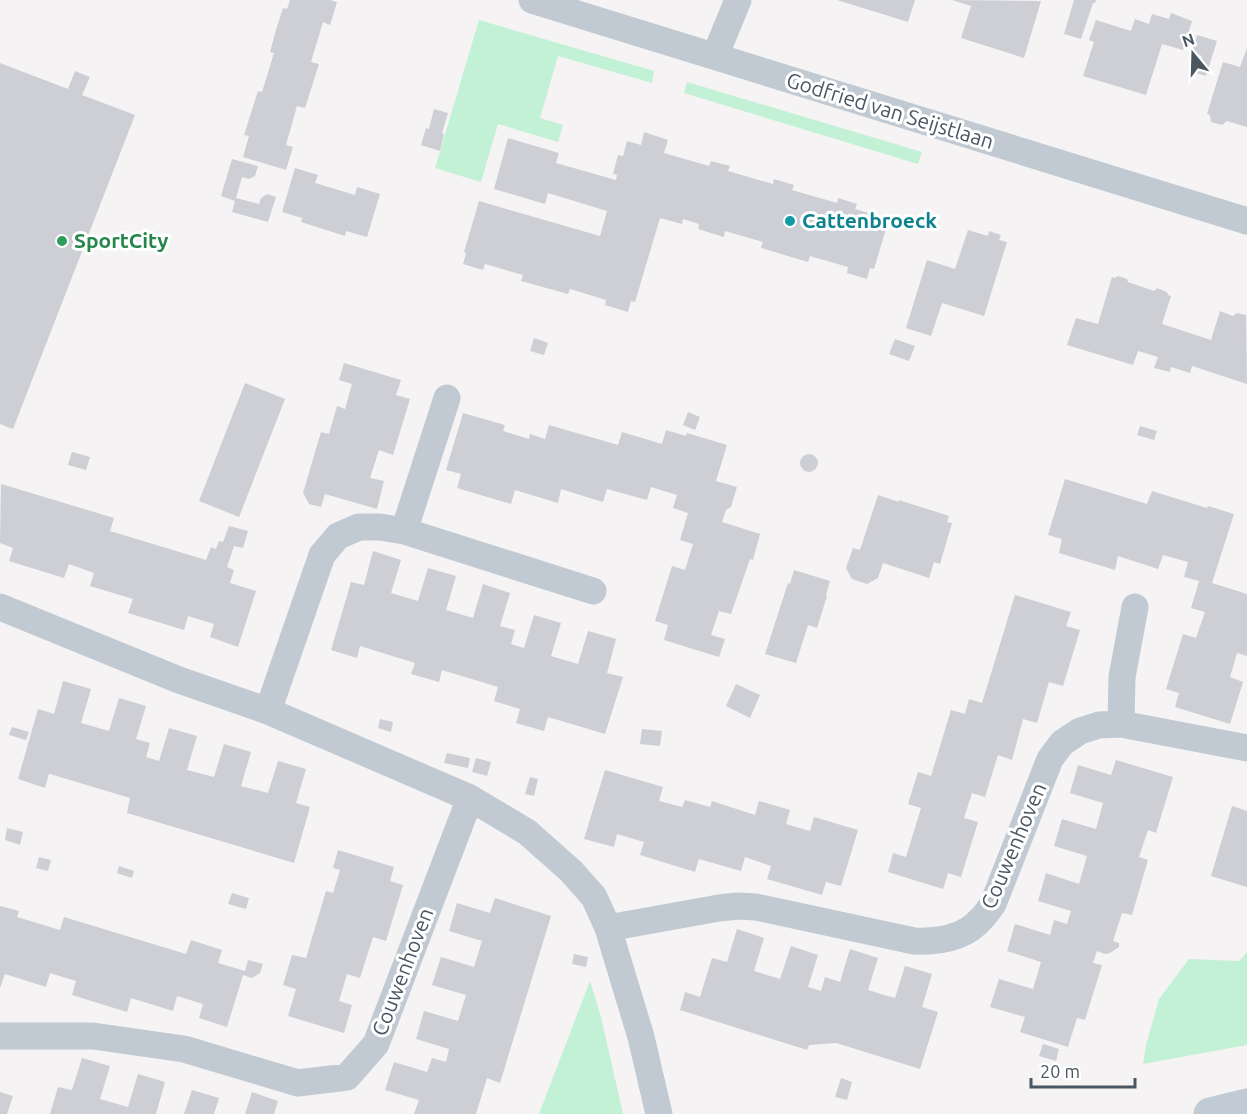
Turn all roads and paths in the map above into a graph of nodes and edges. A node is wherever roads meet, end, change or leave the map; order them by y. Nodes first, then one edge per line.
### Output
1 (532, 0) edge
2 (738, 0) edge
3 (715, 56) junction
4 (1247, 221) edge
5 (447, 398) dead end
6 (404, 531) junction
7 (593, 591) dead end
8 (0, 607) edge
9 (1135, 607) dead end
10 (268, 711) junction
11 (1121, 724) junction
12 (1247, 748) edge
13 (470, 798) junction
14 (608, 928) junction
15 (0, 1036) edge
16 (1247, 1105) edge
17 (659, 1114) edge
18 (1210, 1114) edge

1 - 3 street, Godfried van Seijstlaan
2 - 3 street
3 - 4 street, Godfried van Seijstlaan
5 - 6 street
6 - 7 street
6 - 10 street
8 - 10 street
9 - 11 street
10 - 13 street
11 - 12 street, Couwenhoven
11 - 14 street, Couwenhoven
13 - 14 street
13 - 15 street, Couwenhoven
14 - 17 street
16 - 18 street

